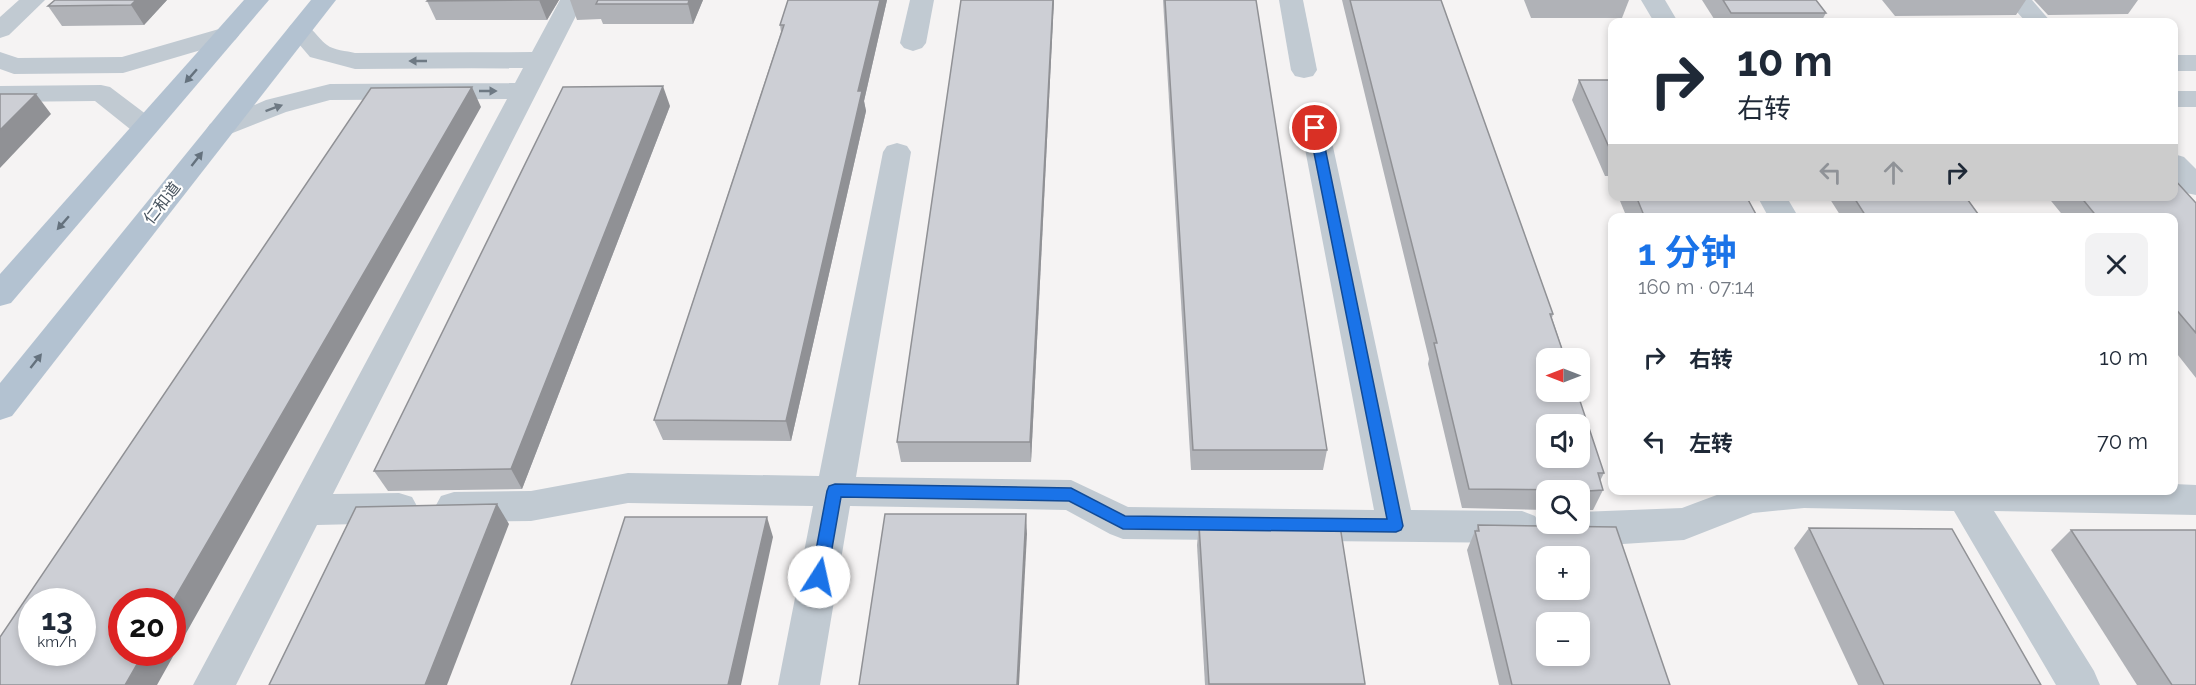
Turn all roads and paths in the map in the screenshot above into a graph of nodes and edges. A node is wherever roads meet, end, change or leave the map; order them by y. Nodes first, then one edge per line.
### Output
1 (33, 0) edge
2 (257, 0) edge
3 (324, 0) edge
4 (572, 0) edge
5 (922, 0) edge
6 (1291, 0) edge
7 (1653, 0) edge
8 (2018, 0) edge
9 (1664, 18) edge
10 (2035, 18) edge
11 (0, 30) edge
12 (300, 30) junction
13 (226, 35) junction
14 (914, 43) dead end
15 (539, 60) junction
16 (2178, 63) edge
17 (2196, 63) edge
18 (1, 65) edge
19 (1304, 70) dead end
20 (523, 91) junction
21 (0, 94) edge
22 (2178, 99) edge
23 (2196, 99) edge
24 (146, 128) junction
25 (1315, 128) dead end
26 (220, 130) junction
27 (897, 152) dead end
28 (2178, 166) edge
29 (2196, 186) edge
30 (0, 295) edge
31 (0, 407) edge
32 (835, 491) junction
33 (1783, 495) edge
34 (1964, 495) edge
35 (2030, 495) edge
36 (2196, 500) edge
37 (304, 510) junction
38 (1396, 526) junction
39 (214, 685) edge
40 (800, 685) edge
41 (2079, 685) edge

1 - 11 lane
2 - 13 main road
3 - 12 main road, 仁和道
4 - 15 lane
5 - 14 lane
6 - 19 lane
7 - 9 lane
8 - 10 lane
15 -> 12 lane
12 - 26 main road, 仁和道
13 - 18 lane
13 -> 24 main road
15 - 20 lane
16 - 17 lane
26 -> 20 lane
20 - 37 lane
21 - 24 lane
22 - 23 lane
24 -> 30 main road
25 - 38 lane
31 -> 26 main road, 仁和道
27 - 32 lane
28 - 29 lane
32 - 37 lane
32 - 38 lane
32 - 40 lane
33 - 38 lane
34 - 41 lane
35 - 36 lane
37 - 39 lane

